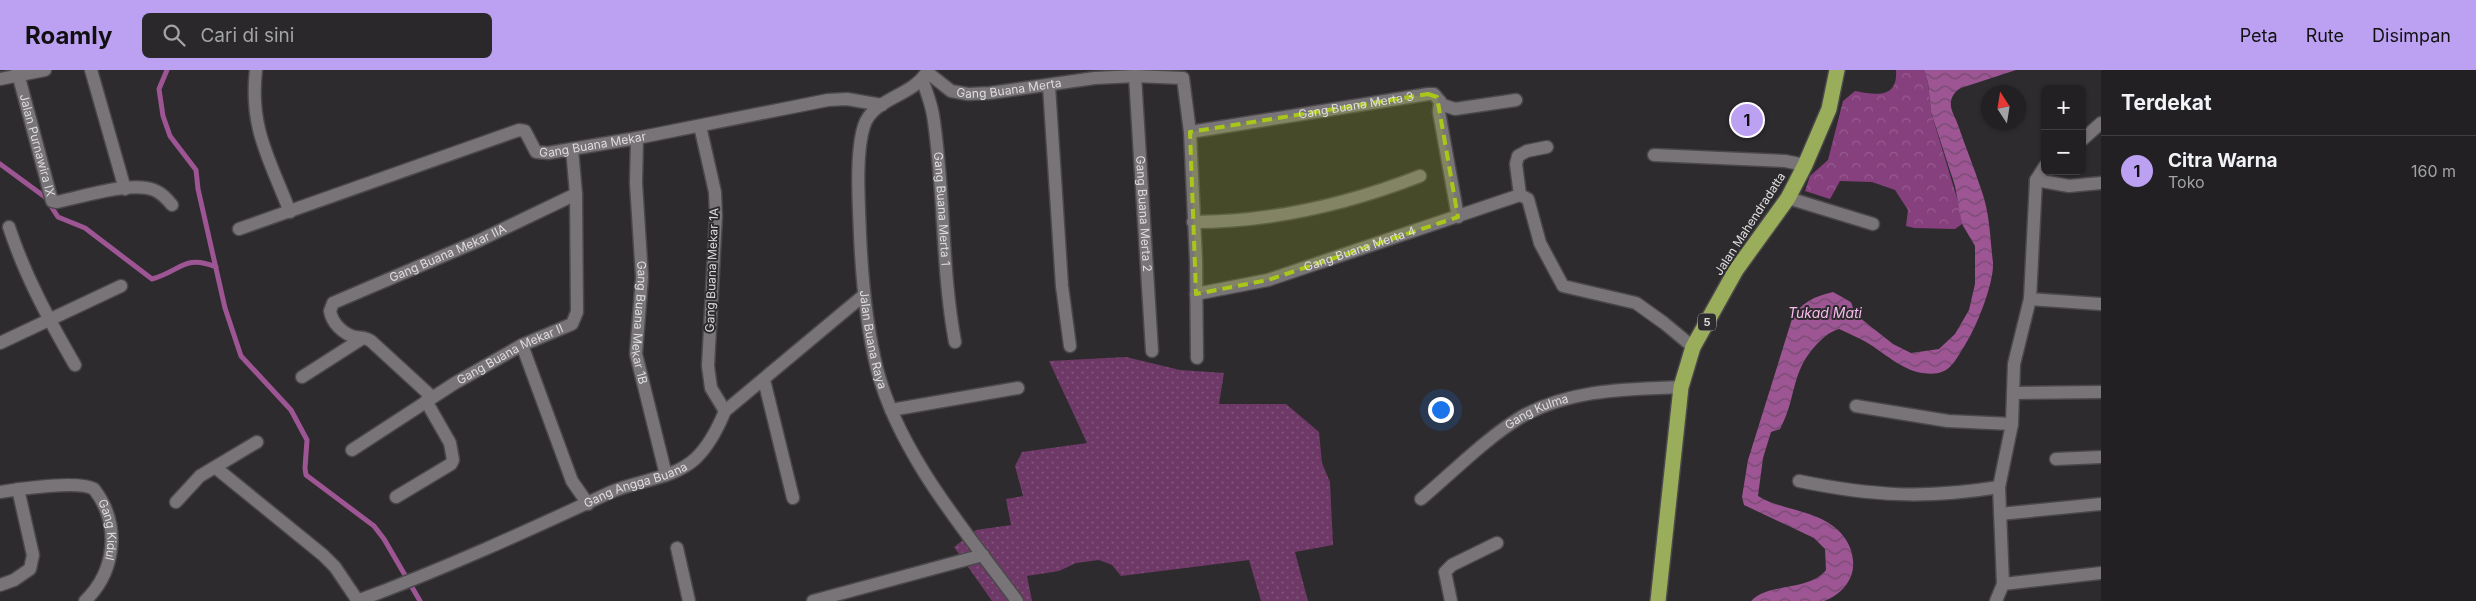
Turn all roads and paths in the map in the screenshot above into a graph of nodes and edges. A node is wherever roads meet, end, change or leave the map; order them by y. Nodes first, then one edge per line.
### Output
1 (45, 70) edge
2 (91, 70) edge
3 (256, 70) edge
4 (1837, 70) edge
5 (17, 72) edge
6 (926, 74) edge
7 (1134, 76) junction
8 (0, 79) edge
9 (1049, 86) junction
10 (1516, 100) dead end
11 (1440, 101) junction
12 (882, 105) junction
13 (2101, 122) edge
14 (700, 126) junction
15 (1190, 132) junction
16 (2086, 136) edge
17 (637, 138) junction
18 (1547, 147) dead end
19 (572, 149) junction
20 (1654, 155) dead end
21 (1805, 166) junction
22 (2041, 172) edge
23 (1420, 176) dead end
24 (2036, 180) junction
25 (2101, 183) edge
26 (125, 189) junction
27 (576, 194) junction
28 (1520, 195) junction
29 (1788, 198) junction
30 (172, 205) dead end
31 (290, 212) junction
32 (1458, 216) junction
33 (1192, 222) junction
34 (1873, 224) dead end
35 (9, 227) dead end
36 (240, 229) dead end
37 (121, 286) dead end
38 (1196, 294) junction
39 (864, 295) junction
40 (2030, 299) junction
41 (2101, 304) edge
42 (49, 318) junction
43 (363, 338) junction
44 (955, 342) dead end
45 (0, 343) edge
46 (522, 345) junction
47 (1070, 346) dead end
48 (1693, 347) junction
49 (1152, 351) dead end
50 (1197, 358) dead end
51 (75, 364) dead end
52 (302, 376) dead end
53 (764, 380) junction
54 (1681, 387) junction
55 (1018, 388) dead end
56 (2013, 392) junction
57 (2101, 392) edge
58 (429, 399) junction
59 (1856, 406) dead end
60 (892, 410) junction
61 (725, 411) junction
62 (2012, 424) junction
63 (257, 442) dead end
64 (352, 450) dead end
65 (2101, 457) edge
66 (2056, 459) dead end
67 (216, 468) junction
68 (666, 475) junction
69 (1800, 481) dead end
70 (1999, 486) junction
71 (18, 489) junction
72 (0, 492) edge
73 (396, 497) dead end
74 (793, 498) dead end
75 (1421, 499) dead end
76 (176, 502) dead end
77 (588, 504) junction
78 (2101, 504) edge
79 (2000, 514) junction
80 (1497, 543) dead end
81 (677, 548) dead end
82 (983, 555) junction
83 (2101, 573) edge
84 (2003, 584) junction
85 (0, 585) edge
86 (85, 601) edge
87 (358, 601) edge
88 (689, 601) edge
89 (813, 601) edge
90 (1017, 601) edge
91 (1451, 601) edge
92 (1658, 601) edge
93 (1996, 601) edge

1 - 5 street
2 - 26 street
3 - 31 street
4 - 21 highway, Jalan Mahendradatta / 5
5 - 8 street
5 - 26 street, Jalan Purnawira IX
6 - 9 street, Gang Buana Merta
6 - 12 street, Jalan Buana Raya
6 - 44 street, Gang Buana Merta 1
7 - 9 street, Gang Buana Merta
7 - 15 street, Gang Buana Merta
7 - 49 street, Gang Buana Merta 2
9 - 47 street
10 - 11 street, Gang Buana Merta 3
11 - 15 street, Gang Buana Merta 3
11 - 32 street
12 - 14 street, Gang Buana Mekar
12 - 39 street, Jalan Buana Raya
13 - 16 street
14 - 17 street, Gang Buana Mekar
14 - 61 street, Gang Buana Mekar 1A
15 - 33 street
17 - 19 street, Gang Buana Mekar
17 - 68 street, Gang Buana Mekar 1B
18 - 28 street
19 - 27 street, Gang Buana Mekar II
19 - 31 street, Gang Buana Mekar
20 - 21 street
21 - 29 highway, Jalan Mahendradatta / 5
22 - 24 street
23 - 33 street
24 - 25 street
24 - 40 street
26 - 30 street, Jalan Purnawira IX
27 - 43 street, Gang Buana Mekar IIA
27 - 46 street, Gang Buana Mekar II
28 - 32 street, Gang Buana Merta 4
28 - 48 street
29 - 34 street
29 - 48 highway, Jalan Mahendradatta / 5
31 - 36 street, Gang Buana Mekar
32 - 38 street, Gang Buana Merta 4
33 - 38 street
35 - 42 street
37 - 42 street
38 - 50 street
39 - 53 street, Gang Angga Buana
39 - 60 street, Jalan Buana Raya
40 - 41 street
40 - 56 street
42 - 45 street
42 - 51 street
43 - 52 street
43 - 58 street
46 - 58 street, Gang Buana Mekar II
46 - 77 street
48 - 54 highway, Jalan Mahendradatta / 5
53 - 61 street, Gang Angga Buana
53 - 74 street
54 - 75 street, Gang Kulma
54 - 92 highway, Jalan Mahendradatta / 5
55 - 60 street
56 - 57 street
56 - 62 street
58 - 64 street, Gang Buana Mekar II
58 - 73 street
59 - 62 street
60 - 82 street, Jalan Buana Raya
61 - 68 street, Gang Angga Buana
62 - 70 street
63 - 67 street
65 - 66 street
67 - 76 street
67 - 87 street
68 - 77 street, Gang Angga Buana
69 - 70 street
70 - 79 street
71 - 72 street, Gang Kidul
71 - 85 street
71 - 86 street, Gang Kidul
77 - 87 street, Gang Angga Buana
78 - 79 street
79 - 84 street
80 - 91 street
81 - 88 street
82 - 89 street
82 - 90 street, Jalan Buana Raya
83 - 84 street
84 - 93 street

